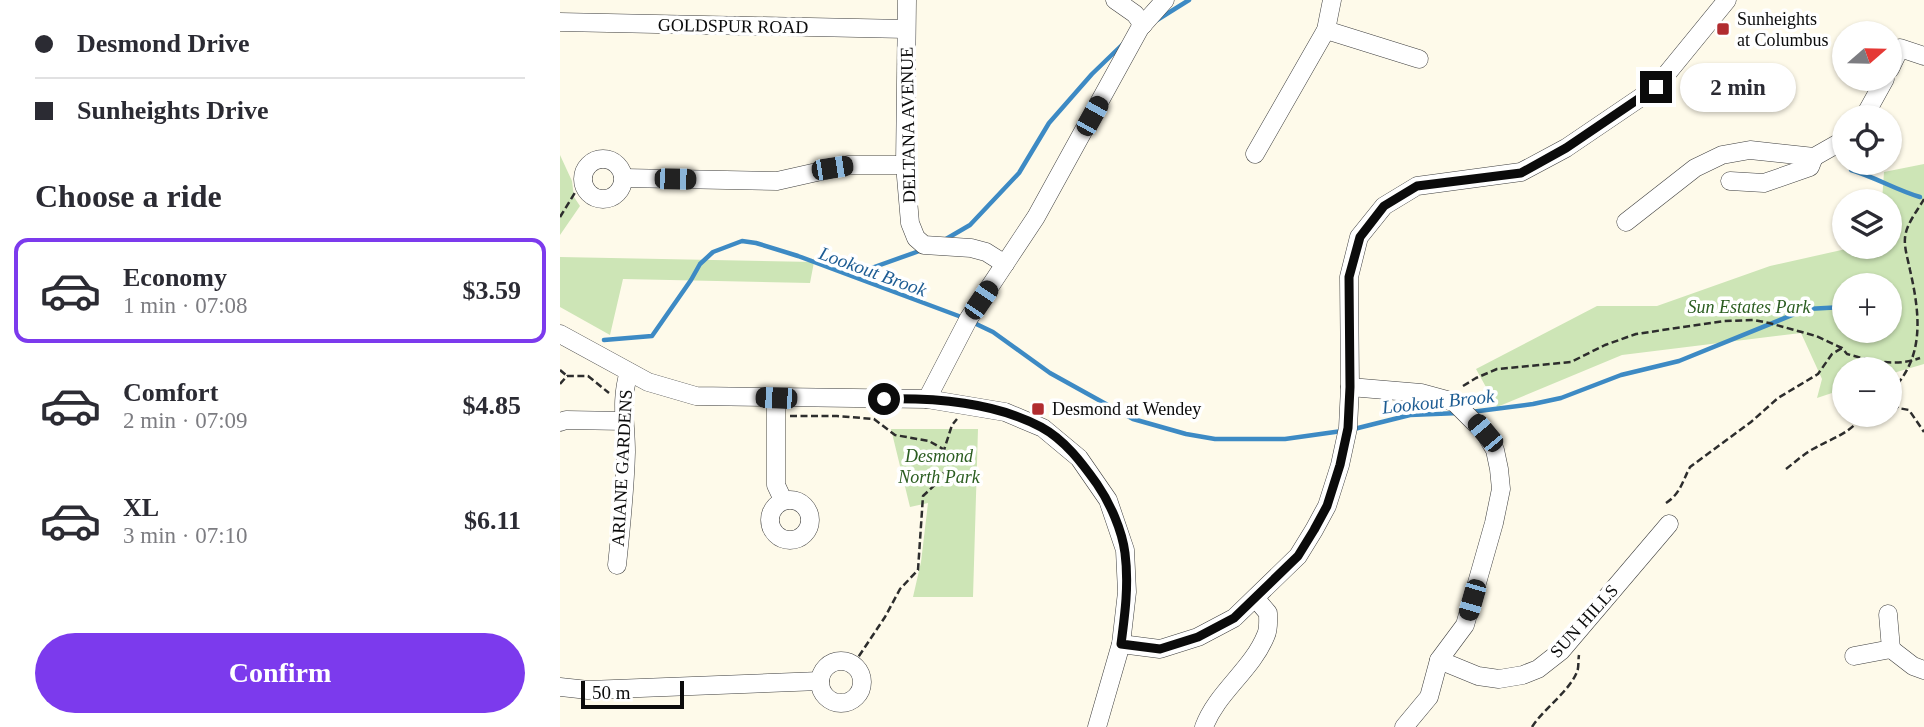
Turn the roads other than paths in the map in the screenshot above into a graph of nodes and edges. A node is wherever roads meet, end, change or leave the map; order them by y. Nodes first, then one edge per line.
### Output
1 (907, 0) edge
2 (1115, 0) edge
3 (1165, 0) edge
4 (1332, 0) edge
5 (1727, 0) edge
6 (560, 22) edge
7 (1143, 24) junction
8 (906, 29) junction
9 (1326, 30) junction
10 (1902, 49) edge
11 (1924, 55) edge
12 (1419, 59) dead end
13 (1832, 147) edge
14 (1255, 154) dead end
15 (1814, 157) junction
16 (905, 165) junction
17 (624, 178) dead end
18 (1730, 181) dead end
19 (1626, 222) dead end
20 (1005, 264) junction
21 (560, 334) edge
22 (629, 372) junction
23 (1350, 387) junction
24 (776, 398) junction
25 (927, 398) junction
26 (624, 421) junction
27 (560, 422) edge
28 (783, 500) dead end
29 (1669, 524) dead end
30 (617, 565) dead end
31 (1255, 599) junction
32 (1888, 614) dead end
33 (1121, 644) junction
34 (1891, 649) junction
35 (1854, 656) dead end
36 (1439, 660) junction
37 (1924, 670) edge
38 (820, 681) junction
39 (560, 687) edge
40 (1097, 727) edge
41 (1204, 727) edge
42 (1404, 727) edge

1 - 8 street, DELTANA AVENUE
2 - 7 street
3 - 7 street
4 - 9 street
5 - 23 street
6 - 8 street, GOLDSPUR ROAD
7 - 20 street
8 - 16 street, DELTANA AVENUE
9 - 12 street
9 - 14 street
10 - 11 street
13 - 15 street
15 - 18 street
15 - 19 street
16 - 17 street
16 - 20 street, DELTANA AVENUE
20 - 25 street
21 - 22 street
22 - 24 street
22 - 26 street, ARIANE GARDENS
23 - 31 street
23 - 36 street
24 - 25 street
24 - 28 street
25 - 33 street
26 - 27 street
26 - 30 street, ARIANE GARDENS
29 - 36 street, SUN HILLS
31 - 33 street
31 - 41 street
32 - 34 street
33 - 40 street
34 - 35 street
34 - 37 street
36 - 42 street
38 - 38 street
38 - 39 street

